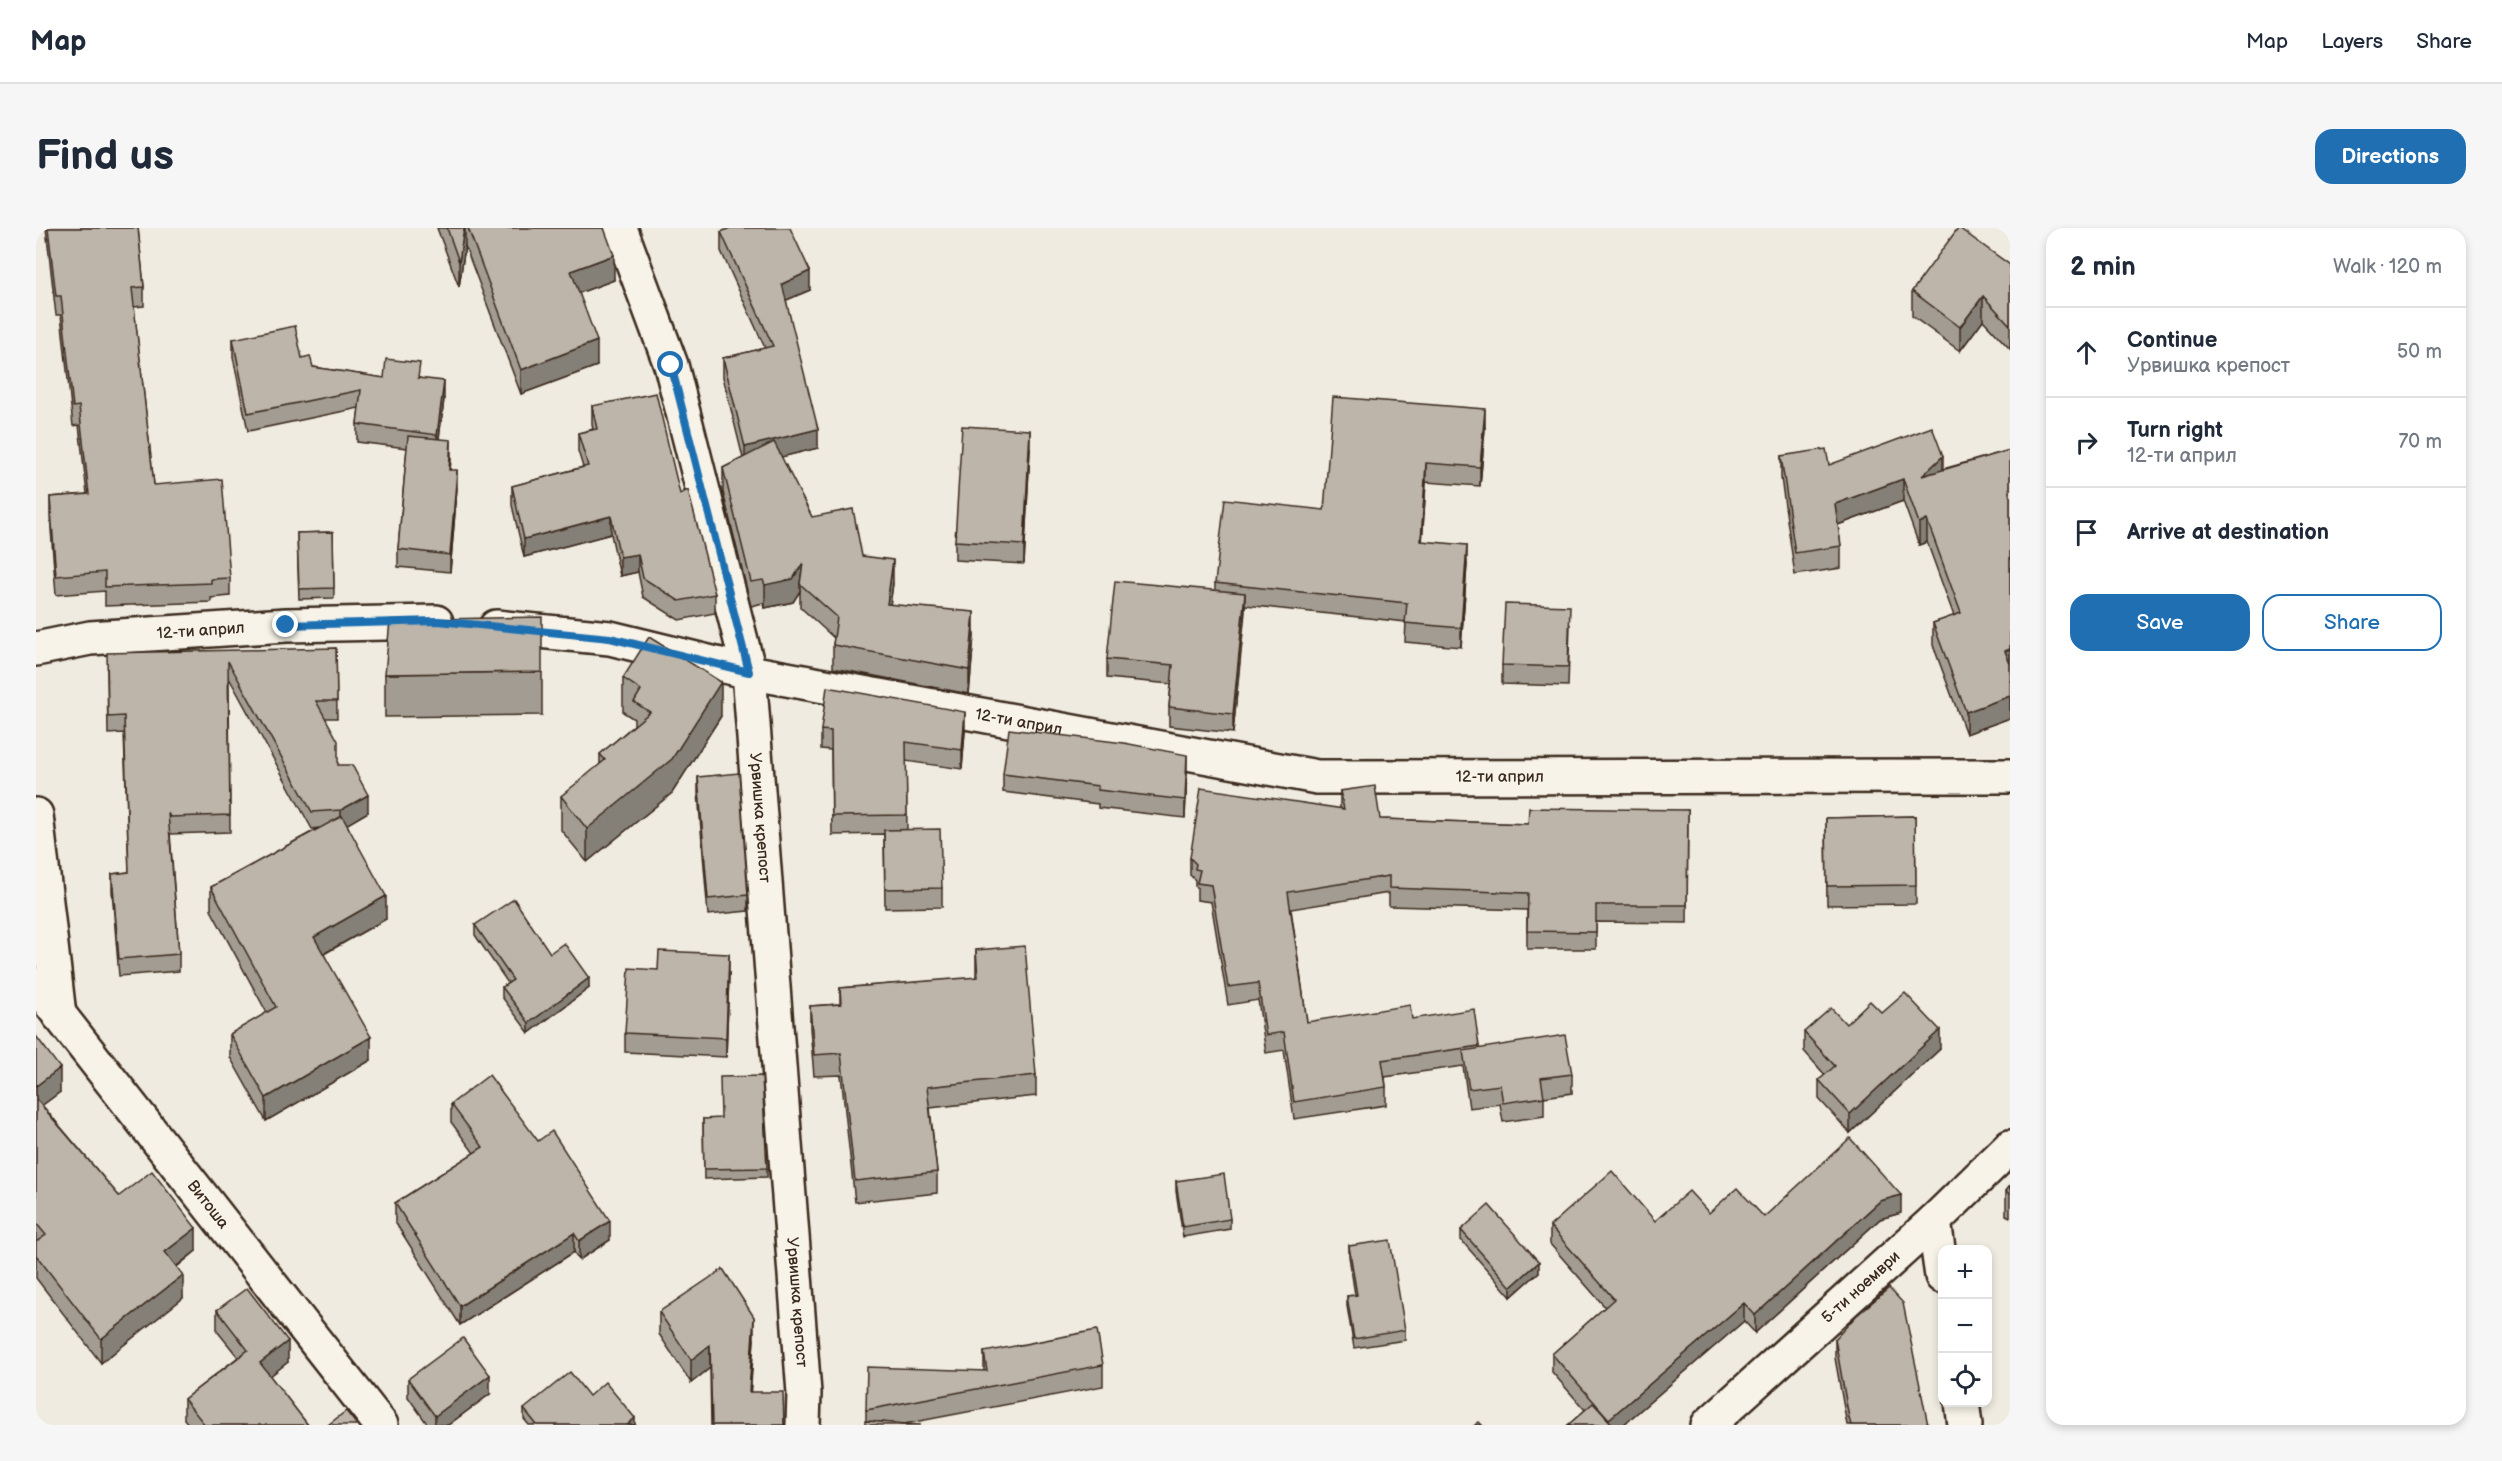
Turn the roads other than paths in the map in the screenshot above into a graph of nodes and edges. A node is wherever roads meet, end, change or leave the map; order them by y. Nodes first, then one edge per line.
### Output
1 (620, 228) edge
2 (36, 649) edge
3 (749, 672) junction
4 (2010, 776) edge
5 (36, 815) edge
6 (36, 985) edge
7 (59, 1015) junction
8 (2010, 1147) edge
9 (1934, 1221) junction
10 (1938, 1248) edge
11 (1963, 1407) edge
12 (381, 1425) edge
13 (803, 1425) edge
14 (1708, 1425) edge
15 (1965, 1425) edge

1 - 3 street, Урвишка крепост
2 - 3 street, 12-ти април
3 - 4 street, 12-ти април
3 - 13 street, Урвишка крепост
5 - 7 street
6 - 7 street, Витоша
7 - 12 street, Витоша
8 - 9 street, 5-ти ноември
9 - 10 street
9 - 14 street, 5-ти ноември
11 - 15 street

